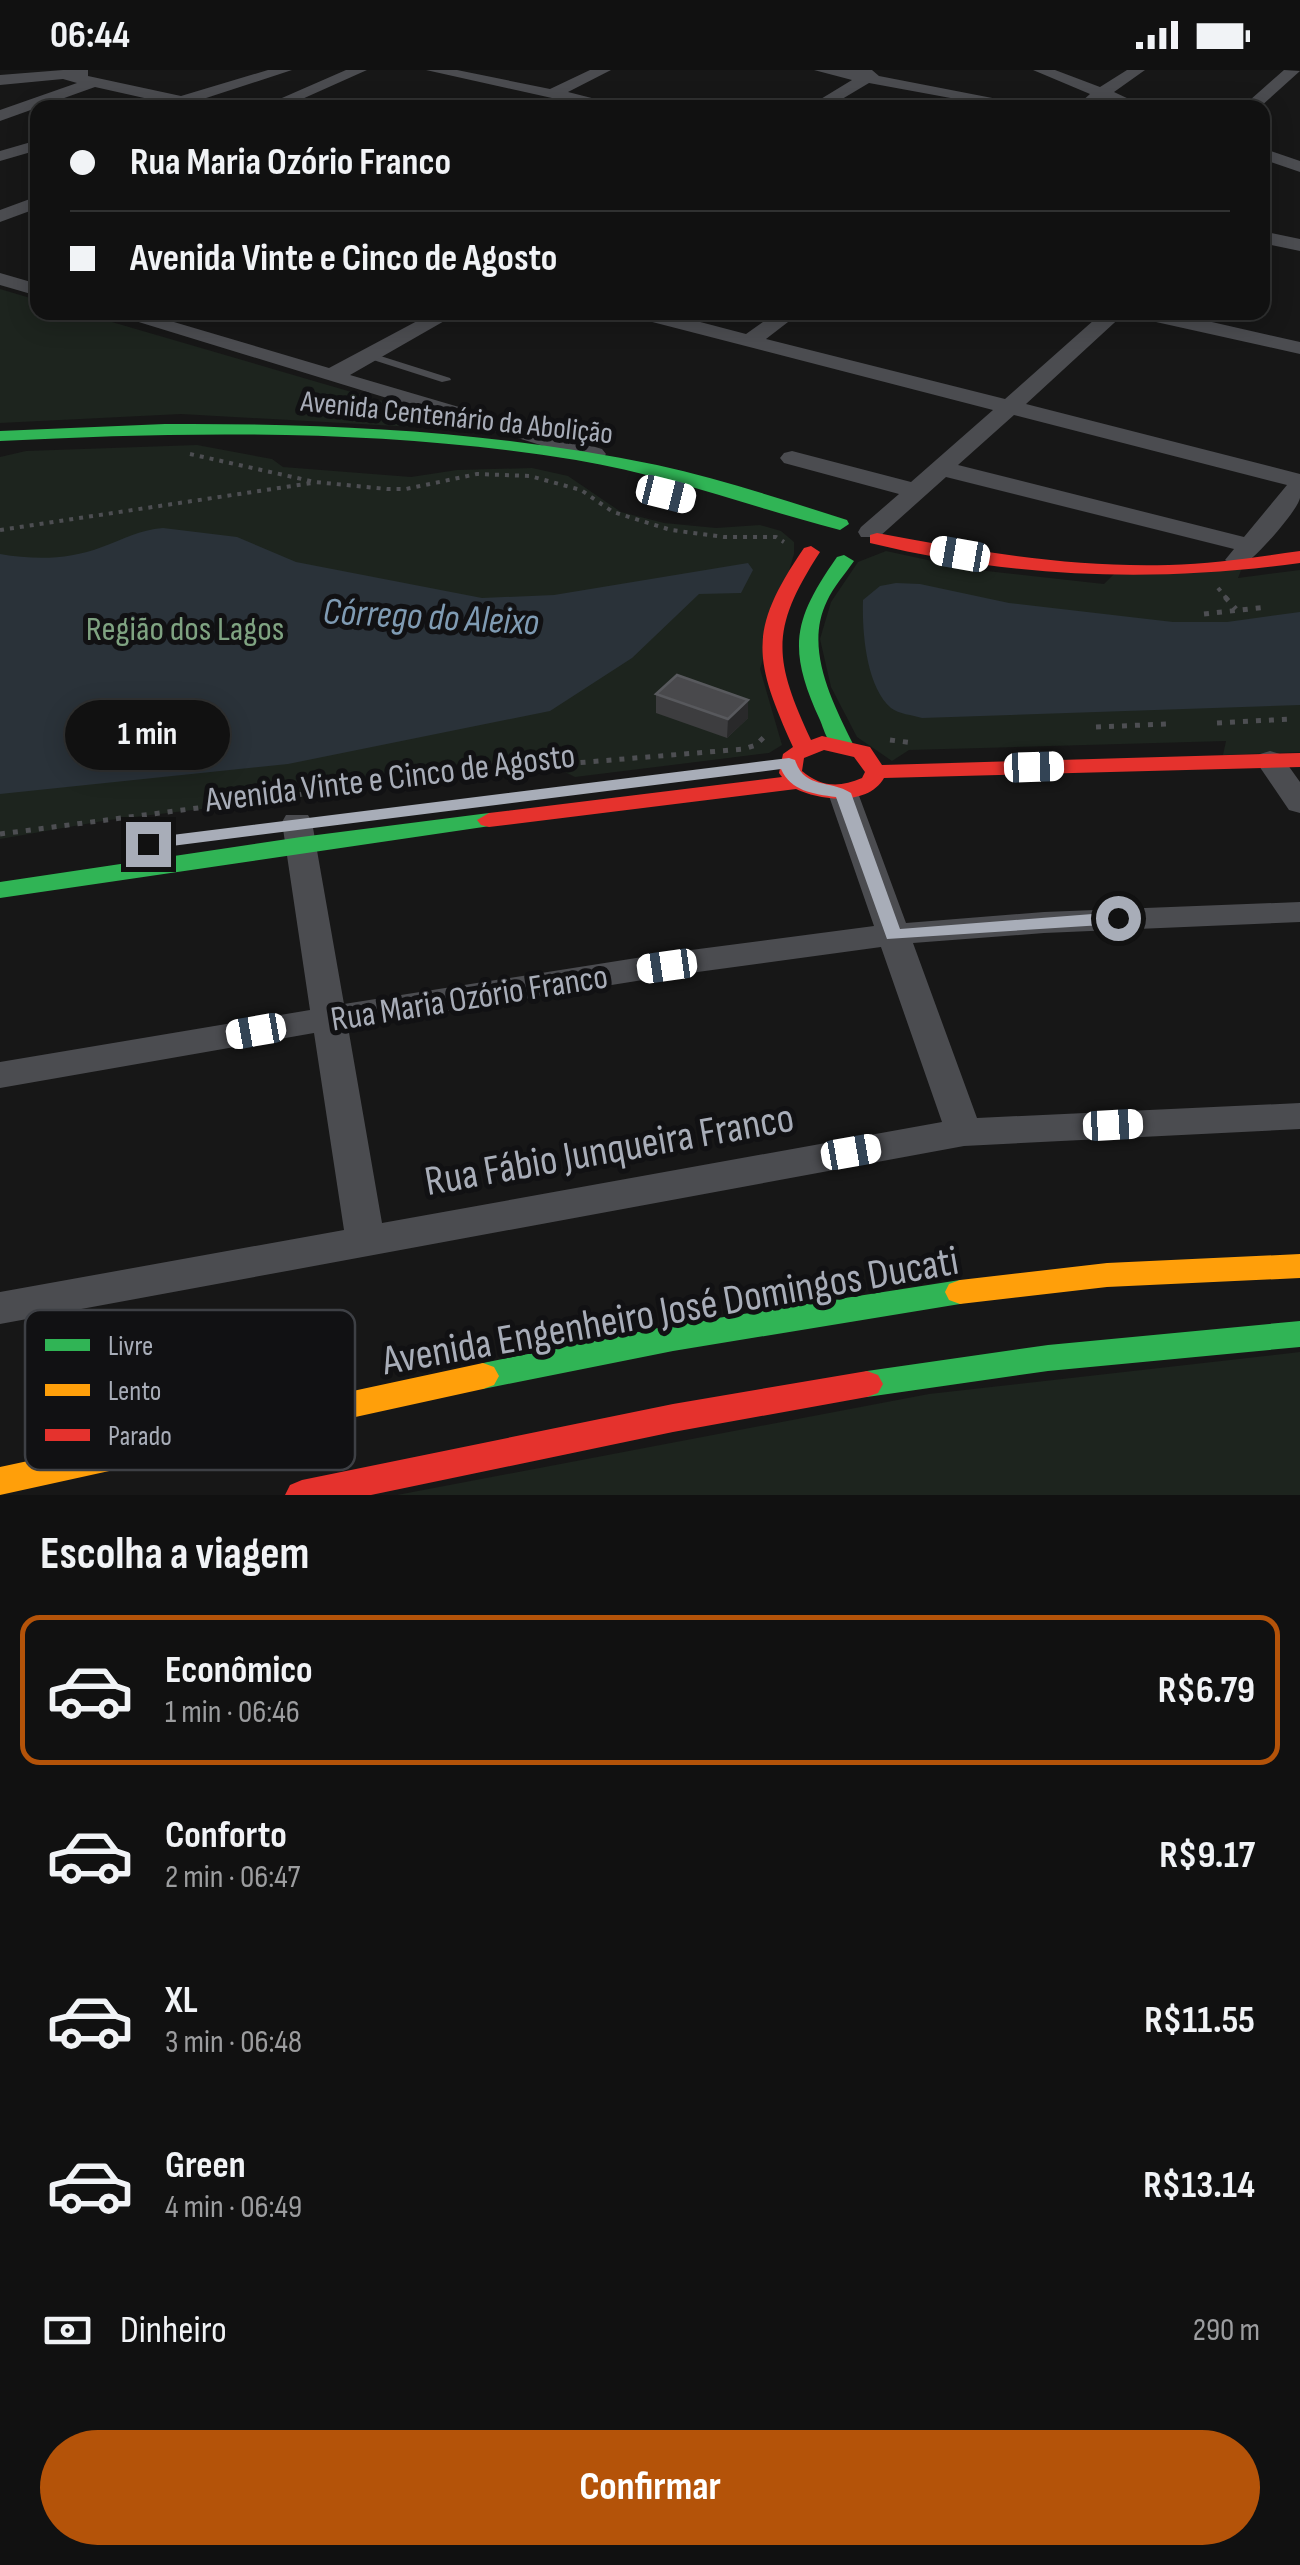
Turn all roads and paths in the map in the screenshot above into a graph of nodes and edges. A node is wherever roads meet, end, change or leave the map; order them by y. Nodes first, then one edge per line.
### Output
1 (125, 70) edge
2 (284, 70) edge
3 (359, 70) edge
4 (434, 70) edge
5 (602, 70) edge
6 (822, 70) edge
7 (1041, 70) edge
8 (1136, 70) edge
9 (1293, 70) edge
10 (874, 74) edge
11 (64, 75) junction
12 (0, 80) edge
13 (95, 81) junction
14 (1102, 93) junction
15 (552, 94) junction
16 (43, 100) edge
17 (178, 100) edge
18 (185, 100) edge
19 (286, 100) edge
20 (539, 100) edge
21 (582, 100) edge
22 (828, 100) edge
23 (997, 100) edge
24 (1093, 100) edge
25 (1120, 100) edge
26 (1258, 100) edge
27 (30, 105) edge
28 (0, 116) edge
29 (30, 147) edge
30 (3, 154) edge
31 (30, 159) edge
32 (30, 204) edge
33 (0, 216) edge
34 (1270, 239) edge
35 (1300, 245) edge
36 (0, 279) edge
37 (30, 288) edge
38 (144, 320) edge
39 (436, 320) edge
40 (666, 320) edge
41 (780, 320) edge
42 (1107, 320) edge
43 (1174, 320) edge
44 (750, 342) junction
45 (1300, 348) edge
46 (371, 356) junction
47 (333, 375) junction
48 (446, 380) dead end
49 (1010, 408) junction
50 (0, 436) edge
51 (0, 449) edge
52 (190, 454) dead end
53 (792, 458) dead end
54 (630, 465) junction
55 (944, 468) junction
56 (315, 482) junction
57 (1300, 483) edge
58 (917, 491) junction
59 (840, 524) junction
60 (0, 530) edge
61 (874, 536) junction
62 (803, 545) junction
63 (1252, 546) junction
64 (1300, 557) edge
65 (844, 560) junction
66 (1234, 575) junction
67 (1204, 588) dead end
68 (1218, 588) junction
69 (1268, 607) dead end
70 (1237, 610) junction
71 (1204, 614) dead end
72 (1290, 719) dead end
73 (1254, 721) junction
74 (1217, 723) dead end
75 (768, 724) dead end
76 (1167, 724) dead end
77 (1128, 726) junction
78 (1096, 727) dead end
79 (1133, 736) dead end
80 (886, 740) dead end
81 (842, 744) junction
82 (927, 744) dead end
83 (1277, 751) edge
84 (797, 764) junction
85 (876, 772) junction
86 (843, 793) junction
87 (1300, 804) edge
88 (299, 833) junction
89 (0, 834) edge
90 (138, 845) dead end
91 (0, 890) edge
92 (1300, 912) edge
93 (894, 935) junction
94 (329, 1018) junction
95 (0, 1075) edge
96 (1300, 1116) edge
97 (964, 1132) junction
98 (364, 1241) junction
99 (1300, 1266) edge
100 (0, 1308) edge
101 (1300, 1334) edge
102 (355, 1405) edge
103 (51, 1470) edge
104 (0, 1481) edge
105 (302, 1495) edge

1 - 11 street
1 - 13 street
2 - 18 street
3 - 19 street
4 - 15 street
5 - 15 street
6 - 10 street
7 - 14 street
8 - 14 street
9 - 26 street
10 - 22 street
10 - 23 street
11 - 12 street
11 - 13 street
13 - 16 street
13 - 17 street
14 - 24 street
14 - 25 street
15 - 20 street
15 - 21 street
27 - 28 street
29 - 30 street
30 - 31 street
32 - 33 street
34 - 35 street
36 - 37 street
38 - 47 street
39 - 46 street
40 - 44 street
41 - 44 street
42 - 49 street
43 - 45 street
44 - 49 street
46 - 47 street
46 - 48 lane
47 - 54 street
49 - 55 street
49 - 57 street
50 - 54 street, Avenida Centenário da Abolição
51 - 62 street, Avenida Centenário da Abolição
52 - 56 path
53 - 58 street
54 - 59 street, Avenida Centenário da Abolição
55 - 58 street
55 - 63 street
56 - 60 path
56 - 62 path
57 - 63 street
58 - 61 street
59 - 61 street, Avenida Centenário da Abolição
59 - 62 street
61 - 65 street
61 - 66 street
62 - 65 street, Avenida Centenário da Abolição
62 - 84 street
63 - 66 street
64 - 66 street
65 - 81 street
66 - 68 path
67 - 68 path
68 - 70 path
69 - 70 path
70 - 71 path
72 - 73 path
73 - 74 path
73 - 83 path
75 - 89 path
76 - 77 path
77 - 78 path
77 - 79 path
80 - 82 path
81 - 84 street, Avenida Vinte e Cinco de Agosto
81 - 85 street
83 - 85 street
83 - 87 street
84 - 86 street
84 - 88 street, Avenida Vinte e Cinco de Agosto
85 - 86 street
86 - 93 street
88 - 90 street, Avenida Vinte e Cinco de Agosto
88 - 91 street, Avenida Vinte e Cinco de Agosto
88 - 94 street
92 - 93 street, Rua Maria Ozório Franco
93 - 94 street, Rua Maria Ozório Franco
93 - 97 street
94 - 95 street, Rua Maria Ozório Franco
94 - 98 street
96 - 97 street, Rua Fábio Junqueira Franco
97 - 98 street, Rua Fábio Junqueira Franco
98 - 100 street, Rua Fábio Junqueira Franco
99 - 102 street, Avenida Engenheiro José Domingos Ducati
101 - 105 street
103 - 104 street, Avenida Engenheiro José Domingos Ducati

